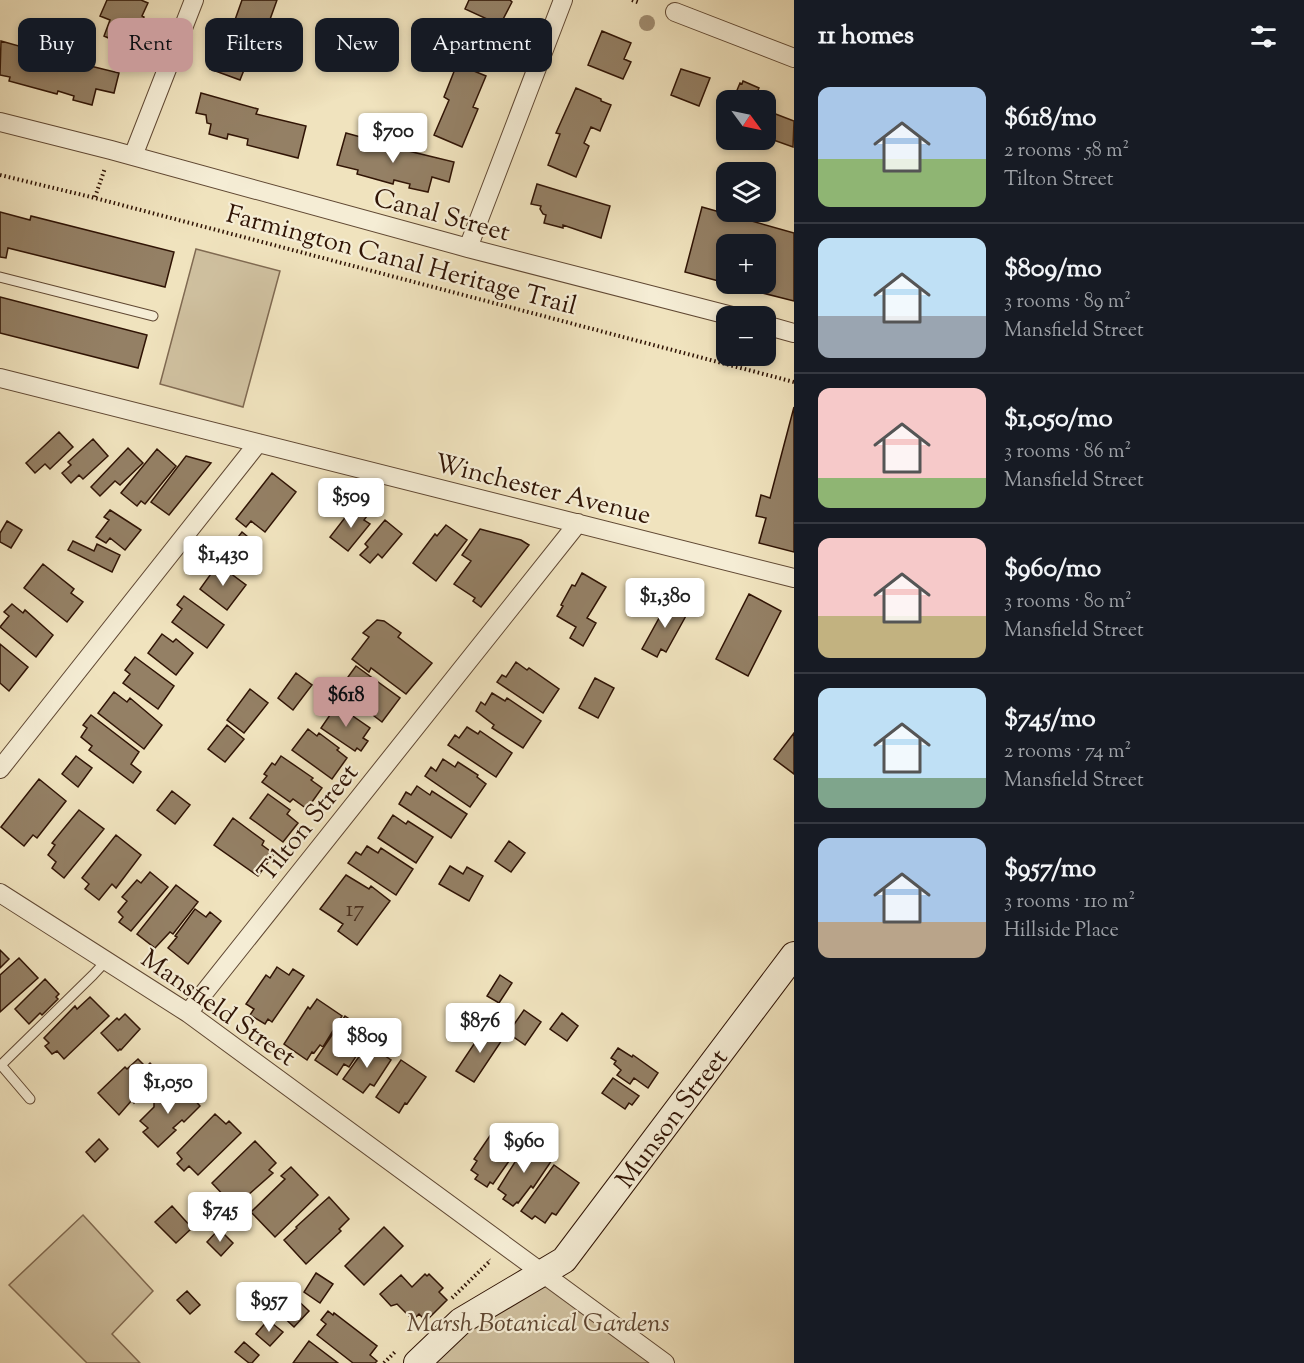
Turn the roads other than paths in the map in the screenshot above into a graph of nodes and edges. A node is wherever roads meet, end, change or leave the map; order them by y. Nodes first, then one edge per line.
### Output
1 (194, 0) edge
2 (563, 0) edge
3 (675, 12) dead end
4 (794, 58) edge
5 (0, 122) edge
6 (133, 156) junction
7 (468, 248) junction
8 (0, 277) edge
9 (716, 312) edge
10 (153, 316) dead end
11 (776, 328) edge
12 (794, 333) edge
13 (0, 378) edge
14 (258, 443) junction
15 (578, 523) junction
16 (794, 579) edge
17 (0, 769) edge
18 (0, 893) edge
19 (794, 956) edge
20 (107, 960) junction
21 (188, 1013) junction
22 (30, 1098) dead end
23 (540, 1272) junction
24 (409, 1355) edge
25 (665, 1363) edge

1 - 6 street
2 - 7 street
3 - 4 street
5 - 6 street, Canal Street
6 - 7 street, Canal Street
7 - 9 street, Canal Street
8 - 10 lane
11 - 12 street
13 - 14 street, Winchester Avenue
14 - 15 street, Winchester Avenue
14 - 17 street
15 - 16 street, Winchester Avenue
15 - 21 street, Tilton Street
18 - 20 street, Mansfield Street
19 - 23 main road, Munson Street
20 - 21 street, Mansfield Street
20 - 22 lane
21 - 23 street, Mansfield Street
23 - 24 main road, Munson Street
23 - 25 street, Mansfield Street

